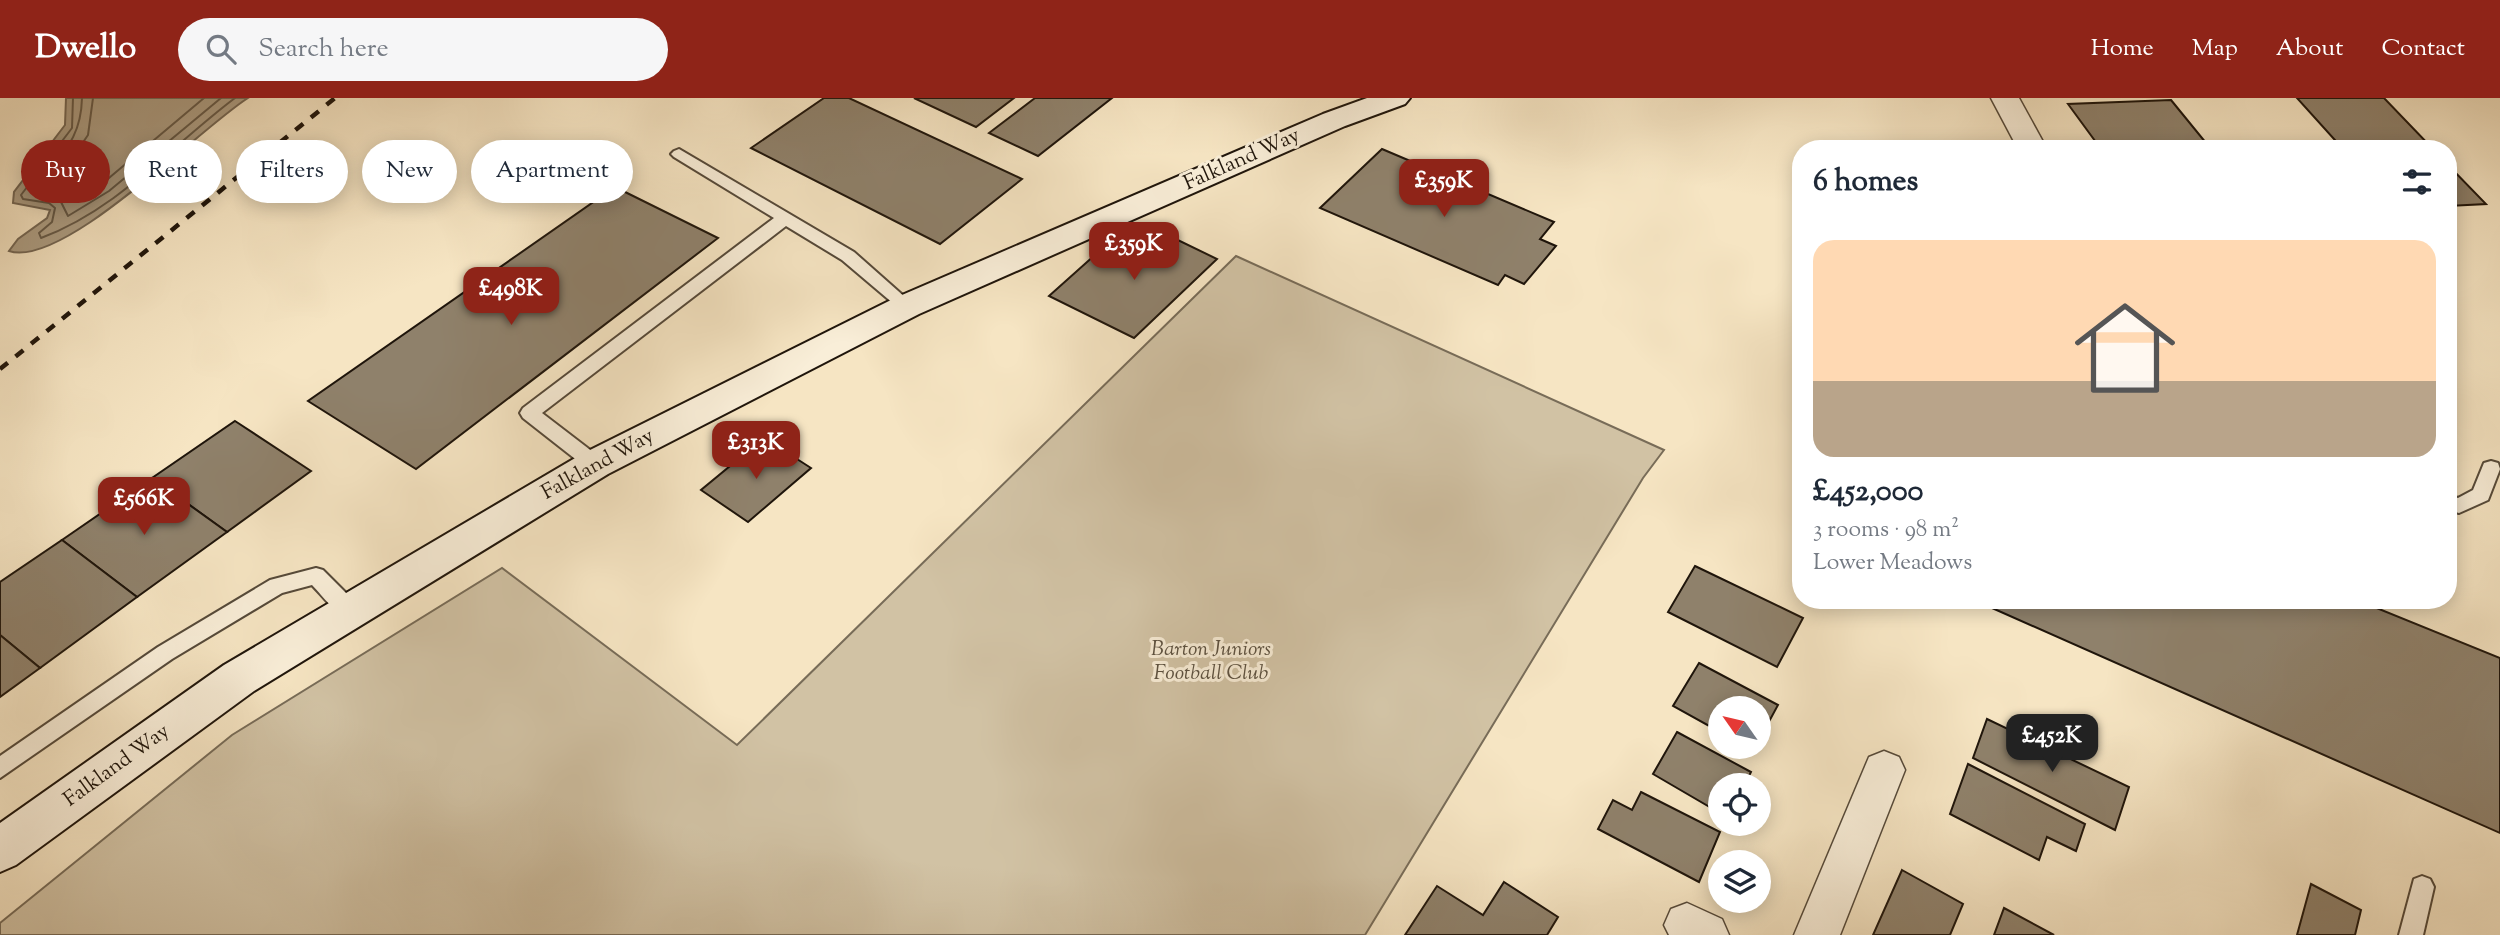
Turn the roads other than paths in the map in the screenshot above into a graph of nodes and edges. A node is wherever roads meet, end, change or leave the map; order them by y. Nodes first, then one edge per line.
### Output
1 (2005, 98) edge
2 (1375, 100) edge
3 (2028, 140) edge
4 (678, 154) dead end
5 (785, 218) junction
6 (907, 306) junction
7 (595, 464) junction
8 (2491, 468) dead end
9 (2457, 505) edge
10 (351, 611) junction
11 (0, 768) edge
12 (1884, 770) dead end
13 (0, 850) edge
14 (2422, 887) dead end
15 (1817, 935) edge
16 (2411, 935) edge

1 - 3 street
2 - 6 street, Falkland Way
4 - 5 lane
5 - 6 lane
5 - 7 lane
6 - 7 street, Falkland Way
7 - 10 street, Falkland Way
8 - 9 lane
10 - 11 lane
10 - 13 street, Falkland Way
12 - 15 street
14 - 16 lane

